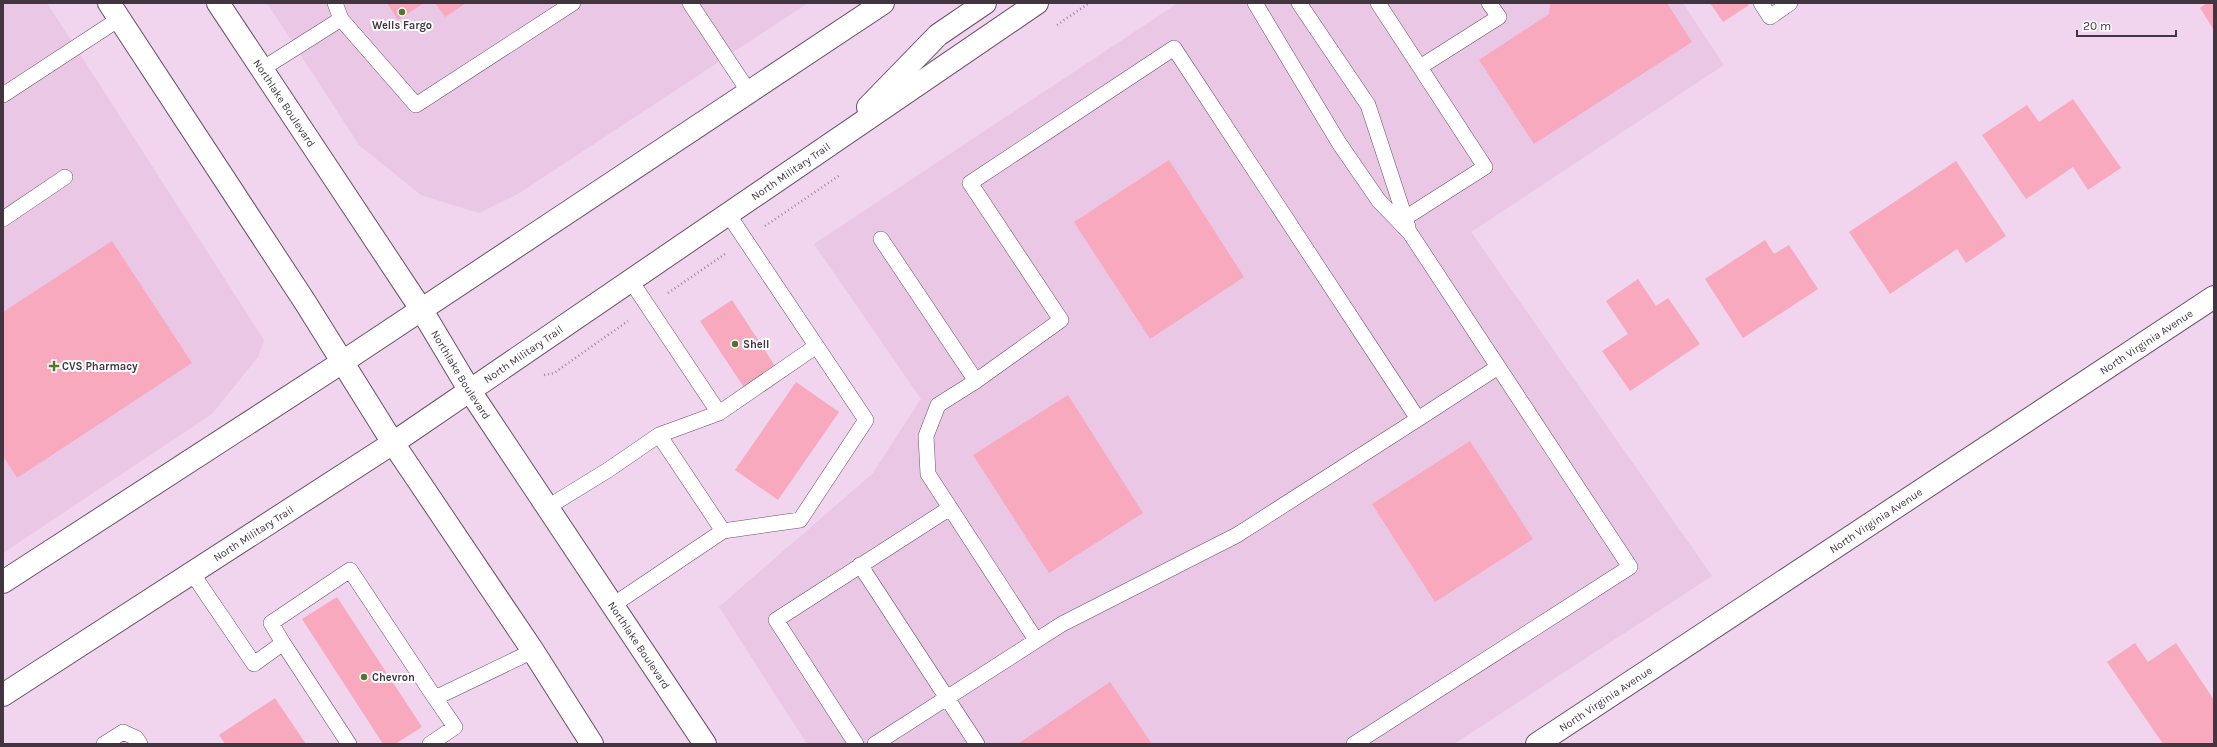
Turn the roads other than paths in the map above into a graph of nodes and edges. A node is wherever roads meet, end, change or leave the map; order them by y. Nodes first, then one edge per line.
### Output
1 (218, 3) edge
2 (335, 3) edge
3 (573, 3) edge
4 (690, 3) edge
5 (883, 3) edge
6 (985, 3) edge
7 (1037, 3) edge
8 (1255, 3) edge
9 (1299, 3) edge
10 (1378, 3) edge
11 (1490, 3) edge
12 (1761, 3) edge
13 (1790, 3) edge
14 (114, 11) edge
15 (341, 19) junction
16 (1420, 67) junction
17 (262, 69) junction
18 (749, 92) junction
19 (3, 95) edge
20 (834, 142) junction
21 (65, 177) dead end
22 (728, 214) junction
23 (1405, 218) junction
24 (3, 219) edge
25 (1410, 233) junction
26 (881, 239) dead end
27 (631, 281) junction
28 (2214, 297) edge
29 (421, 309) junction
30 (815, 347) junction
31 (344, 362) junction
32 (1498, 367) junction
33 (976, 381) junction
34 (470, 392) junction
35 (719, 413) junction
36 (1418, 419) junction
37 (659, 435) junction
38 (393, 443) junction
39 (548, 507) junction
40 (950, 508) junction
41 (723, 531) junction
42 (860, 565) junction
43 (192, 573) junction
44 (3, 582) edge
45 (613, 605) junction
46 (1036, 640) junction
47 (283, 643) junction
48 (533, 651) junction
49 (3, 695) edge
50 (435, 698) junction
51 (946, 698) junction
52 (104, 744) edge
53 (140, 744) edge
54 (349, 744) edge
55 (430, 744) edge
56 (592, 744) edge
57 (705, 744) edge
58 (856, 744) edge
59 (875, 744) edge
60 (977, 744) edge
61 (1354, 744) edge
62 (1537, 744) edge

1 - 17 main road, Northlake Boulevard
2 - 15 lane
3 - 15 lane
4 - 18 lane
5 - 18 main road
6 - 20 main road
7 - 20 main road, North Military Trail
8 - 25 lane
9 - 23 lane
10 - 16 lane
11 - 16 lane
12 - 13 lane
14 - 19 lane
14 - 31 main road
15 - 17 lane
16 - 23 lane
17 - 29 main road, Northlake Boulevard
18 - 29 main road
20 - 22 main road, North Military Trail
21 - 24 lane
22 - 27 main road, North Military Trail
22 - 30 lane
23 - 25 lane
25 - 32 lane
26 - 33 lane
27 - 34 main road, North Military Trail
27 - 35 lane
28 - 62 main road, North Virginia Avenue
29 - 31 main road
29 - 34 main road, Northlake Boulevard
30 - 35 lane
30 - 41 lane
31 - 38 main road
31 - 44 main road
32 - 36 lane
32 - 61 lane
33 - 36 lane
33 - 40 lane
34 - 38 main road, North Military Trail
34 - 39 main road, Northlake Boulevard
35 - 37 lane
36 - 46 lane
37 - 39 lane
37 - 41 lane
38 - 43 main road, North Military Trail
38 - 48 main road
39 - 45 main road, Northlake Boulevard
40 - 42 lane
40 - 46 lane
41 - 45 lane
42 - 51 lane
42 - 58 lane
43 - 47 lane
43 - 49 main road, North Military Trail
45 - 57 main road, Northlake Boulevard
46 - 51 lane
47 - 50 lane
47 - 54 lane
48 - 50 lane
48 - 56 main road
50 - 55 lane
51 - 59 lane
51 - 60 lane
52 - 53 lane

